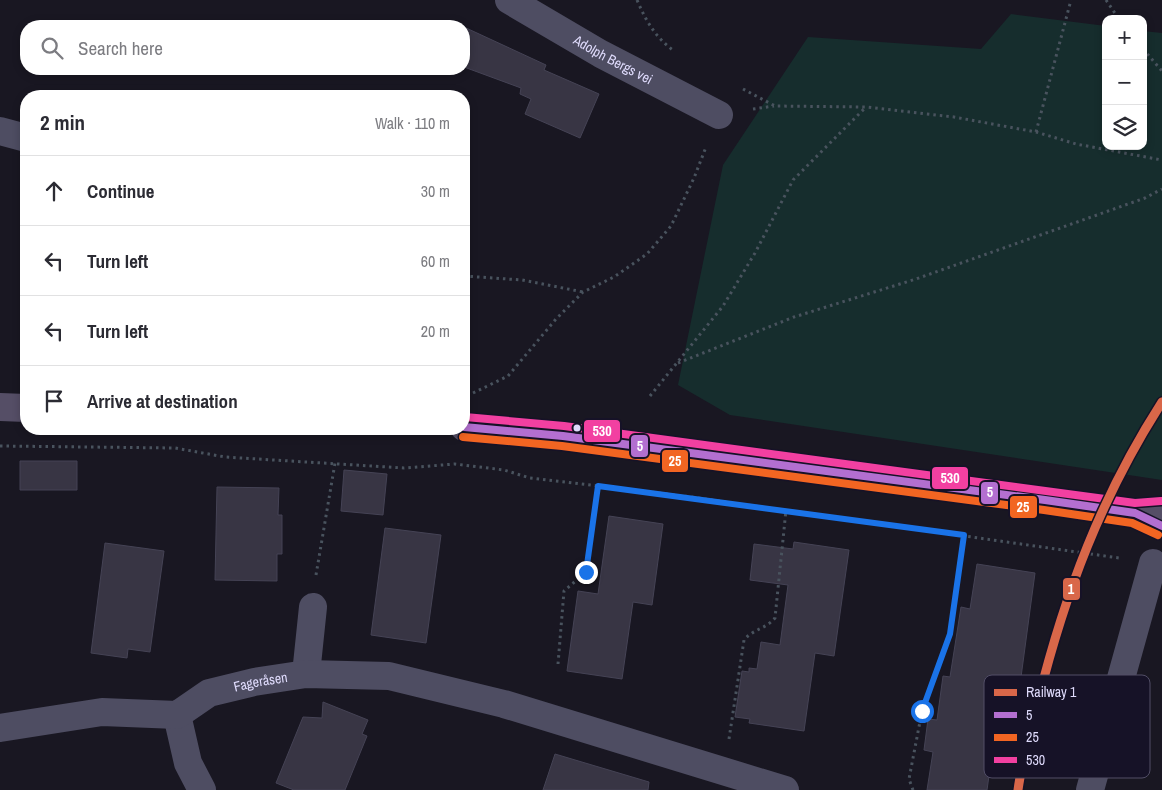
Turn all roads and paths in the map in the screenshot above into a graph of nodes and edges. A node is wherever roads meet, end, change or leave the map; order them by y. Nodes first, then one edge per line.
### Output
1 (509, 0) edge
2 (637, 0) edge
3 (1071, 0) edge
4 (1106, 0) edge
5 (1116, 15) edge
6 (675, 52) dead end
7 (1147, 53) edge
8 (1162, 71) edge
9 (742, 88) dead end
10 (866, 107) junction
11 (719, 115) joint
12 (1036, 132) junction
13 (1162, 160) edge
14 (1162, 188) edge
15 (470, 276) edge
16 (583, 292) junction
17 (678, 363) junction
18 (471, 394) dead end
19 (650, 396) dead end
20 (0, 407) edge
21 (20, 408) edge
22 (470, 428) edge
23 (0, 446) edge
24 (335, 463) junction
25 (598, 486) junction
26 (786, 510) junction
27 (1162, 511) edge
28 (1134, 513) junction
29 (1162, 526) edge
30 (964, 535) junction
31 (1153, 563) joint
32 (313, 607) joint
33 (558, 664) dead end
34 (306, 674) junction
35 (1122, 675) edge
36 (177, 715) junction
37 (0, 728) edge
38 (731, 731) dead end
39 (202, 790) edge
40 (784, 790) edge
41 (913, 790) edge

1 - 11 street, Adolph Bergs vei
2 - 6 path
3 - 12 path
4 - 5 path
7 - 8 path
9 - 10 path
10 - 12 path
10 - 17 path
11 - 16 path
12 - 13 path
14 - 17 path
15 - 16 path
16 - 18 path
17 - 19 path
20 - 21 main road
22 - 28 main road
23 - 24 path
24 - 25 path
24 - 32 path
25 - 26 path
25 - 33 path
26 - 30 path
26 - 38 path
27 - 28 main road
28 - 29 main road
30 - 31 path
30 - 41 path
31 - 35 street
32 - 34 street
34 - 36 street, Fageråsen
34 - 40 street, Fageråsen
36 - 37 street
36 - 39 street

